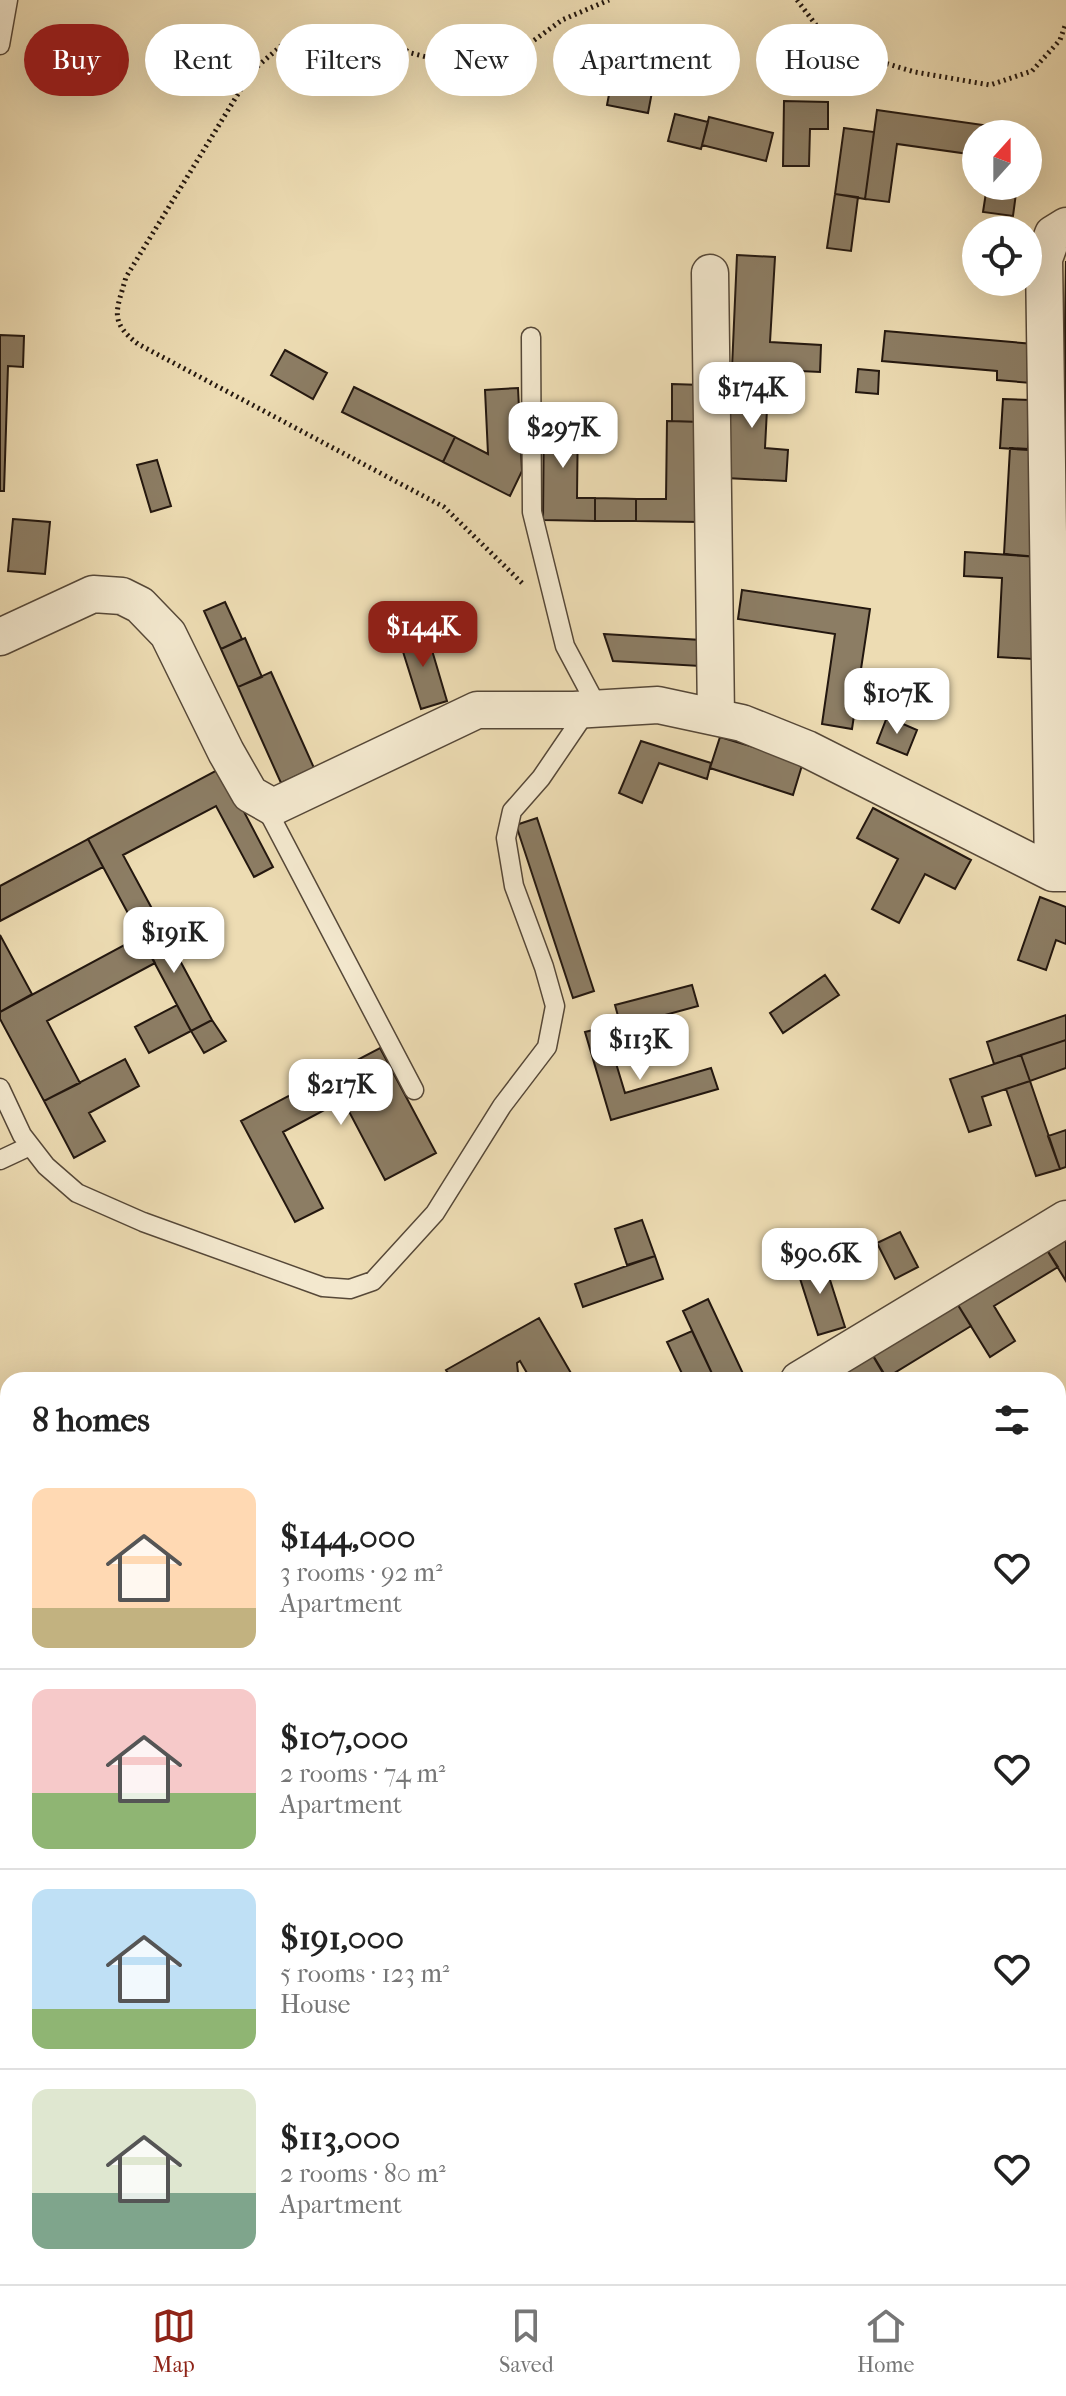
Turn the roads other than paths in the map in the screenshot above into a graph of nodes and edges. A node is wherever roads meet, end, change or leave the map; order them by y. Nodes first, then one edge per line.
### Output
1 (8, 0) edge
2 (0, 45) edge
3 (1066, 226) edge
4 (710, 273) dead end
5 (531, 337) dead end
6 (0, 637) edge
7 (587, 709) junction
8 (716, 717) junction
9 (263, 802) junction
10 (1060, 873) edge
11 (0, 1088) edge
12 (414, 1090) dead end
13 (30, 1146) junction
14 (0, 1160) edge
15 (1066, 1219) edge
16 (812, 1372) edge

1 - 2 lane
3 - 10 street
4 - 8 street
5 - 7 lane
6 - 9 street
7 - 8 street
7 - 9 street
7 - 13 lane
8 - 10 street
9 - 12 lane
11 - 13 lane
13 - 14 lane
15 - 16 street

